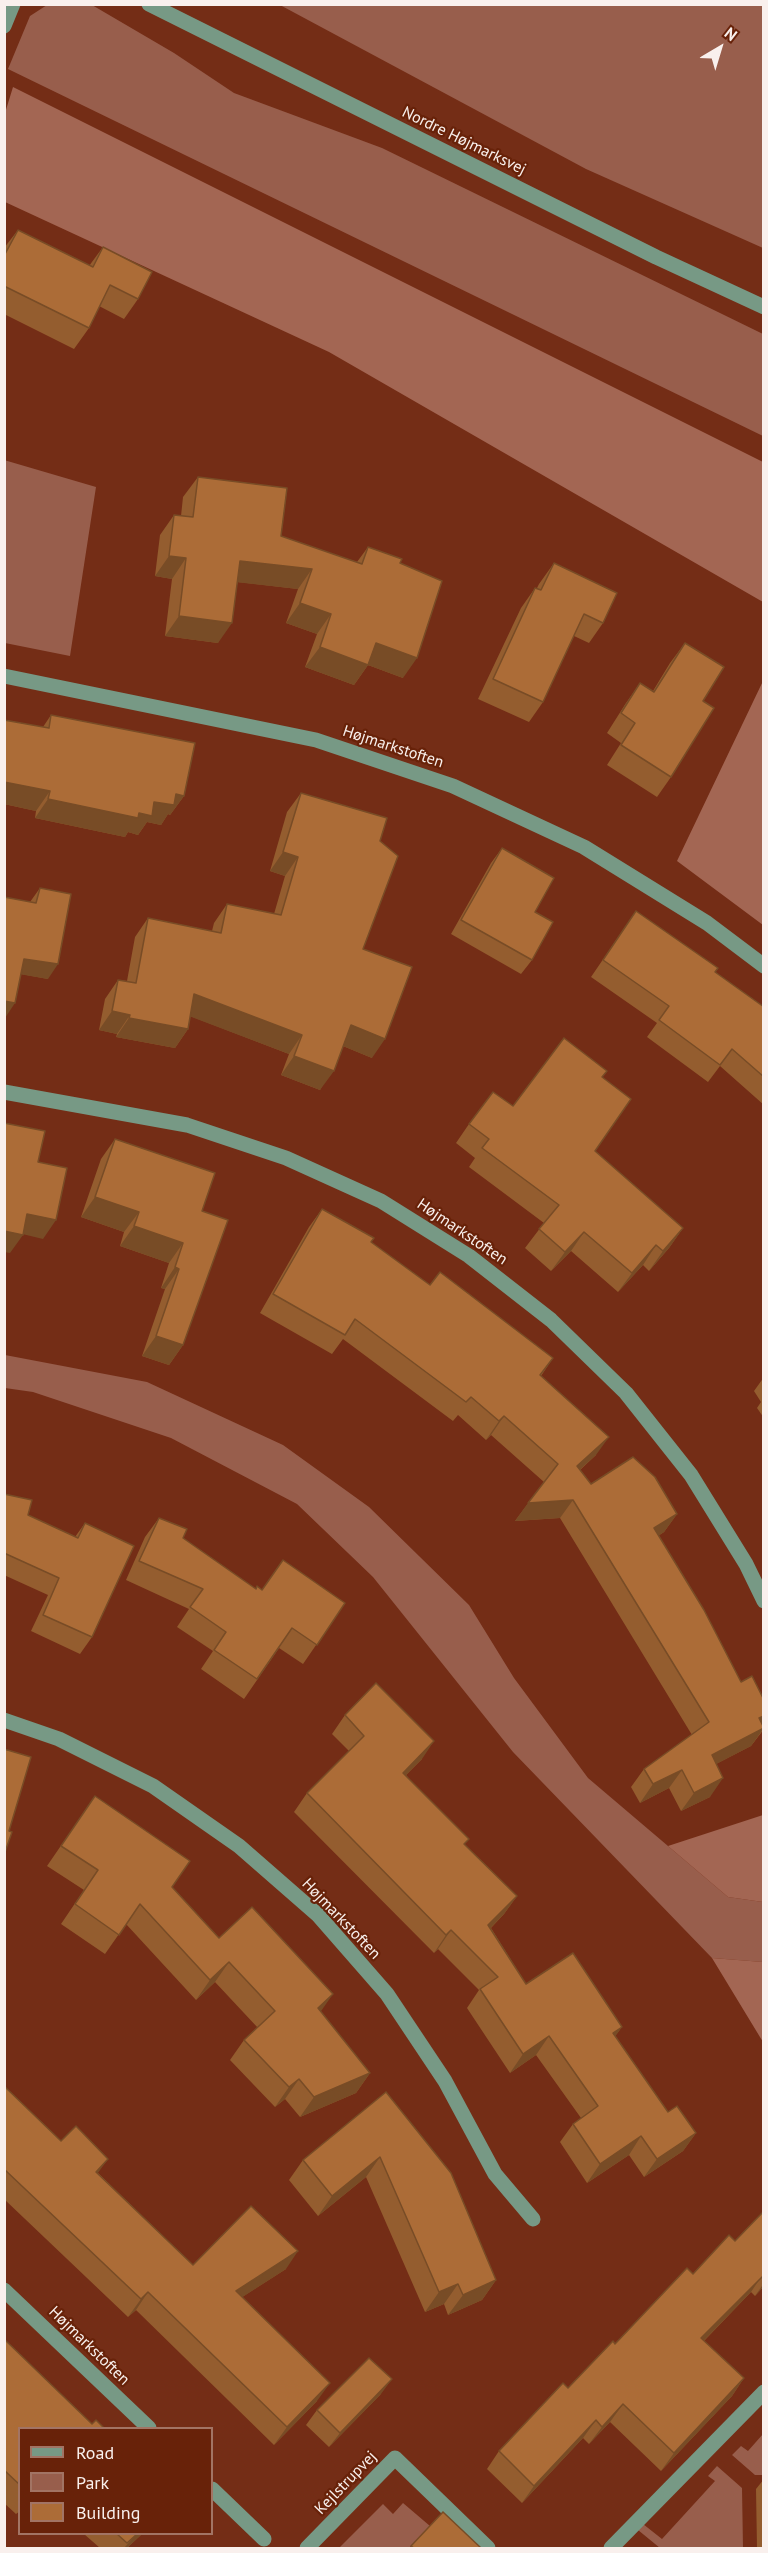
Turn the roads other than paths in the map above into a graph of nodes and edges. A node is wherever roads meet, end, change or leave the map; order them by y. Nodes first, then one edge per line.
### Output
1 (14, 4) edge
2 (149, 4) edge
3 (4, 26) edge
4 (764, 307) edge
5 (4, 676) edge
6 (764, 966) edge
7 (4, 1092) edge
8 (764, 1601) edge
9 (4, 1720) edge
10 (533, 2219) dead end
11 (4, 2290) edge
12 (764, 2392) edge
13 (147, 2427) edge
14 (213, 2490) edge
15 (264, 2539) dead end
16 (307, 2548) edge
17 (488, 2548) edge
18 (610, 2548) edge

1 - 3 street
2 - 4 street, Nordre Højmarksvej
5 - 6 street, Højmarkstoften
7 - 8 street, Højmarkstoften
9 - 10 street, Højmarkstoften
11 - 13 street, Højmarkstoften
12 - 18 street
14 - 15 street
16 - 17 street, Kejlstrupvej

